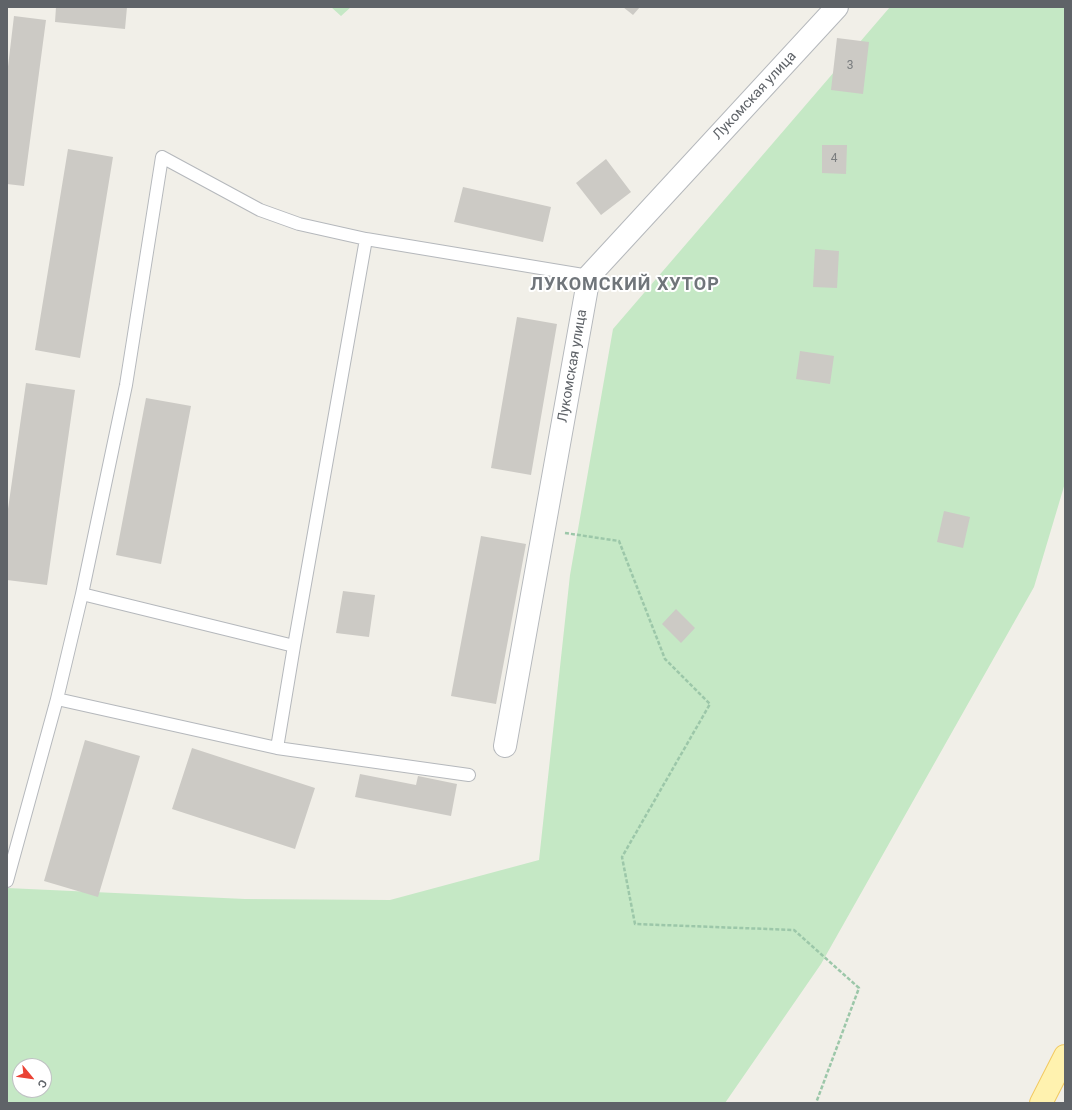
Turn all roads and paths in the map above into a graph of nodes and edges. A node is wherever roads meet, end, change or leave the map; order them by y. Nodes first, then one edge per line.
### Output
1 (837, 7) edge
2 (366, 239) junction
3 (589, 276) junction
4 (543, 530) junction
5 (82, 594) junction
6 (294, 646) junction
7 (57, 699) junction
8 (505, 746) dead end
9 (277, 748) junction
10 (469, 775) dead end
11 (7, 881) edge
12 (1065, 1056) edge
13 (816, 1103) edge
14 (1041, 1103) edge

1 - 3 street, Лукомская улица
2 - 3 lane
2 - 5 lane
2 - 6 lane
3 - 4 street, Лукомская улица
4 - 8 street, Лукомская улица
4 - 13 path
5 - 6 lane
5 - 7 lane
6 - 9 lane
7 - 9 lane
7 - 11 lane
9 - 10 lane
12 - 14 main road

